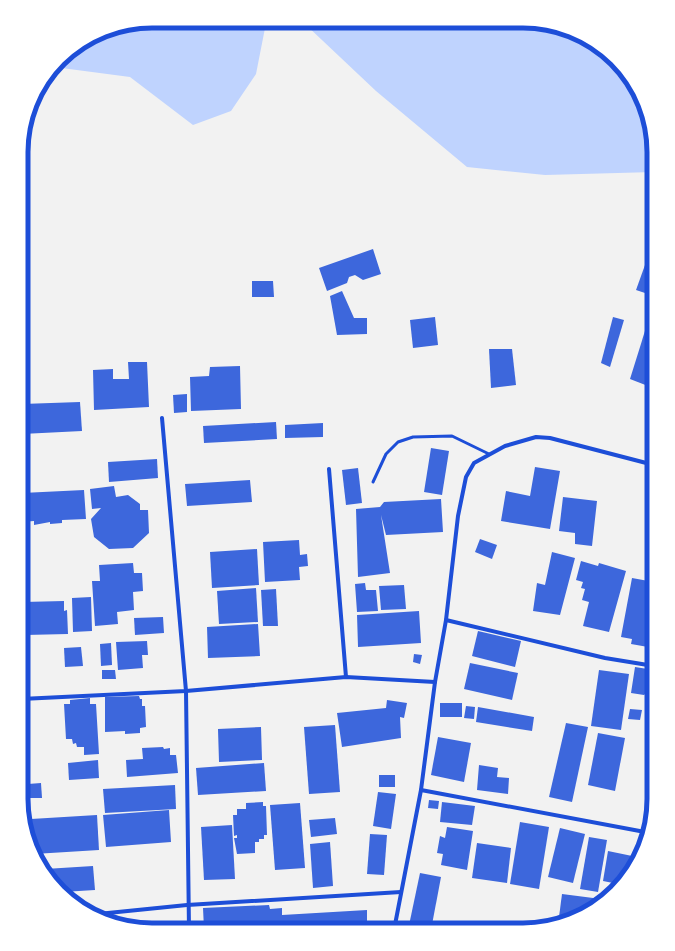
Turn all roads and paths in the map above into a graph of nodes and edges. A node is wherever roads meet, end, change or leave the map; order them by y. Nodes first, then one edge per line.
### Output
1 (162, 418) dead end
2 (489, 454) junction
3 (647, 463) edge
4 (329, 469) dead end
5 (373, 482) dead end
6 (446, 620) junction
7 (647, 665) edge
8 (346, 677) junction
9 (435, 682) junction
10 (186, 691) junction
11 (28, 699) edge
12 (421, 790) junction
13 (642, 832) edge
14 (401, 892) junction
15 (187, 905) junction
16 (103, 913) edge
17 (188, 923) edge
18 (395, 923) edge

1 - 10 street
2 - 3 street
2 - 5 lane
2 - 6 street
4 - 8 street
6 - 7 street
6 - 9 street
8 - 9 street
8 - 10 street
9 - 12 street
10 - 11 street
10 - 15 street
12 - 13 street
12 - 14 street
14 - 15 street
14 - 18 street
15 - 16 street
15 - 17 street

